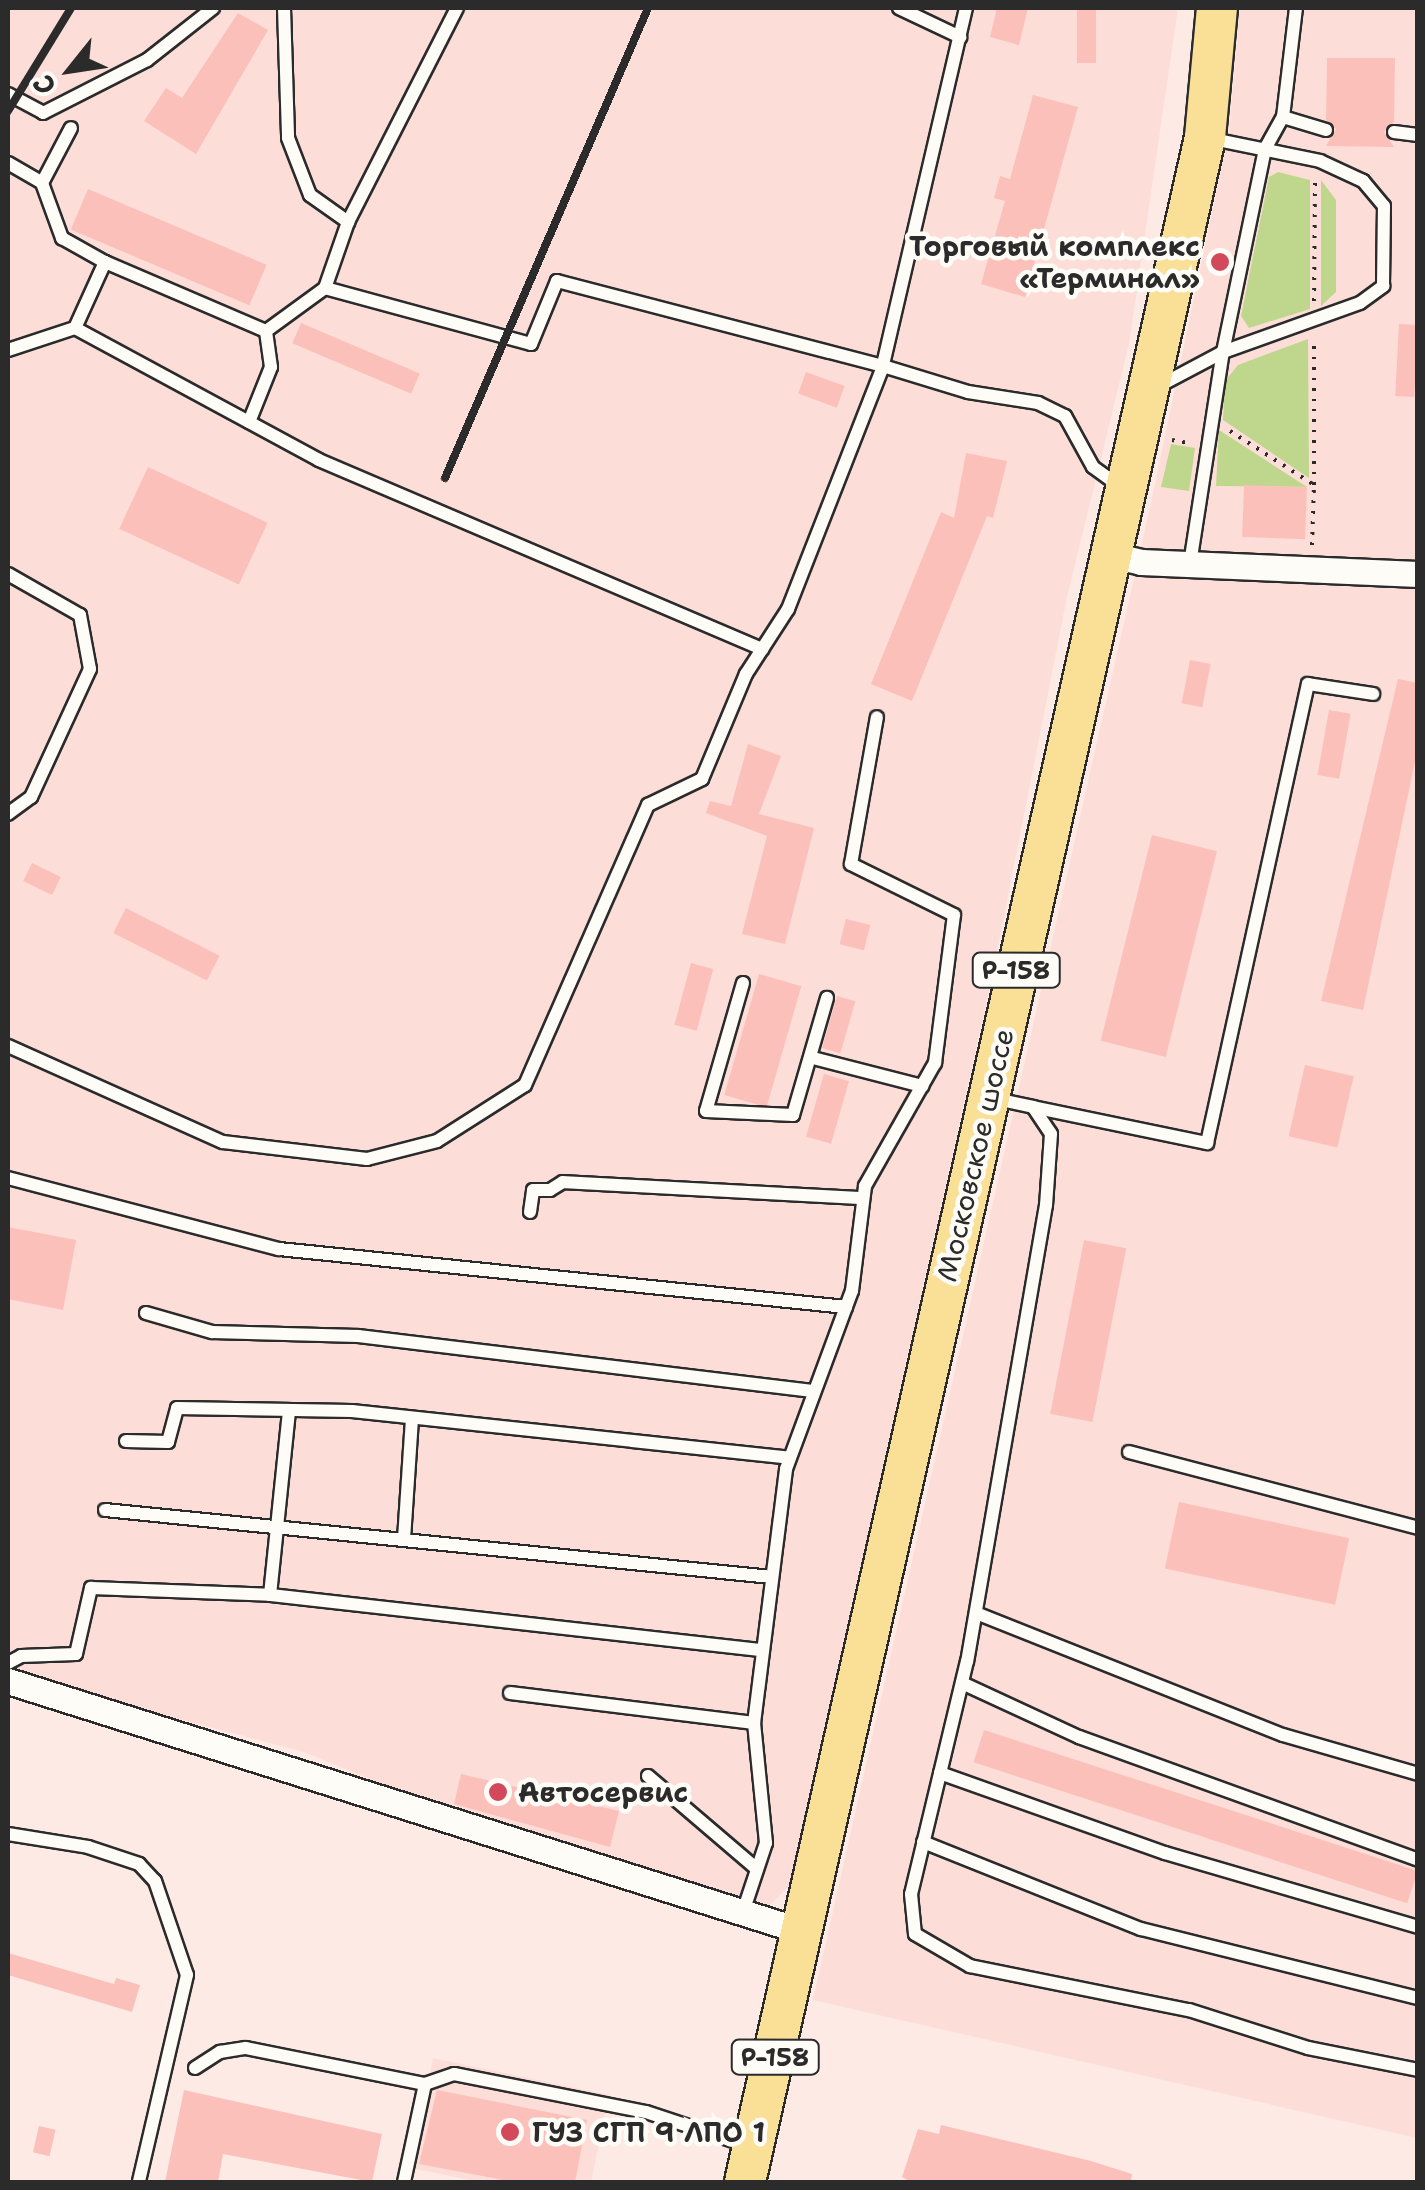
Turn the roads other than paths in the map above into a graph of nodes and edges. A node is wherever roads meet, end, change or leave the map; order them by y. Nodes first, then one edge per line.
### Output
1 (213, 8) edge
2 (284, 8) edge
3 (457, 8) edge
4 (899, 8) edge
5 (966, 8) edge
6 (1217, 8) edge
7 (1296, 8) edge
8 (960, 37) junction
9 (8, 94) edge
10 (1282, 117) junction
11 (72, 128) dead end
12 (1326, 130) dead end
13 (1394, 132) dead end
14 (1418, 134) edge
15 (1206, 137) junction
16 (1265, 149) junction
17 (8, 162) edge
18 (42, 182) junction
19 (348, 222) junction
20 (105, 262) junction
21 (325, 288) junction
22 (75, 328) junction
23 (266, 331) junction
24 (8, 350) edge
25 (1223, 352) junction
26 (883, 366) junction
27 (1148, 392) junction
28 (250, 422) junction
29 (1124, 488) junction
30 (1107, 554) junction
31 (1190, 564) junction
32 (8, 574) edge
33 (1418, 574) edge
34 (762, 649) junction
35 (1374, 694) dead end
36 (876, 717) dead end
37 (8, 814) edge
38 (742, 983) dead end
39 (828, 998) dead end
40 (8, 1046) edge
41 (814, 1058) junction
42 (922, 1086) junction
43 (988, 1097) junction
44 (1033, 1107) junction
45 (8, 1178) edge
46 (863, 1198) junction
47 (530, 1212) dead end
48 (846, 1306) junction
49 (146, 1314) dead end
50 (812, 1391) junction
51 (289, 1410) junction
52 (412, 1420) junction
53 (126, 1441) dead end
54 (1129, 1452) dead end
55 (789, 1458) junction
56 (105, 1510) dead end
57 (276, 1526) junction
58 (1418, 1528) edge
59 (404, 1539) junction
60 (772, 1577) junction
61 (270, 1595) junction
62 (976, 1613) junction
63 (763, 1650) junction
64 (8, 1664) edge
65 (8, 1681) edge
66 (962, 1683) junction
67 (510, 1693) dead end
68 (754, 1723) junction
69 (940, 1773) junction
70 (1418, 1774) edge
71 (648, 1776) dead end
72 (8, 1834) edge
73 (923, 1842) junction
74 (1418, 1860) edge
75 (757, 1869) junction
76 (742, 1915) junction
77 (1418, 1926) edge
78 (802, 1932) junction
79 (1418, 1998) edge
80 (196, 2068) dead end
81 (1418, 2070) edge
82 (425, 2084) junction
83 (749, 2165) edge
84 (139, 2182) edge
85 (404, 2182) edge

1 - 9 lane
2 - 19 lane
3 - 19 lane
4 - 8 lane
5 - 8 lane
6 - 15 main road, Московское шоссе / Р-158
7 - 10 lane
8 - 26 lane
10 - 12 lane
10 - 16 lane
11 - 18 lane
13 - 14 lane
15 - 16 lane
15 - 27 main road, Московское шоссе / Р-158
16 - 25 lane
16 - 25 lane
17 - 18 lane
18 - 20 lane
19 - 21 lane
20 - 22 lane
20 - 23 lane
21 - 23 lane
21 - 26 lane
22 - 24 lane
22 - 28 lane
23 - 28 lane
25 - 27 lane
25 - 31 lane
26 - 29 lane
26 - 34 lane
27 - 29 main road, Московское шоссе / Р-158
28 - 34 lane
29 - 30 main road, Московское шоссе / Р-158
30 - 31 street
30 - 43 main road, Московское шоссе / Р-158
31 - 33 street
32 - 37 lane
34 - 40 lane
35 - 44 lane
36 - 42 lane
38 - 41 lane
39 - 41 lane
41 - 42 lane
42 - 46 lane
43 - 44 lane
43 - 78 main road, Московское шоссе / Р-158
44 - 62 lane
45 - 48 lane
46 - 47 lane
46 - 48 lane
48 - 50 lane
49 - 50 lane
50 - 55 lane
51 - 52 lane
51 - 53 lane
51 - 57 lane
52 - 55 lane
52 - 59 lane
54 - 58 lane
55 - 60 lane
56 - 57 lane
57 - 59 lane
57 - 61 lane
59 - 60 lane
60 - 63 lane
61 - 63 lane
61 - 64 lane
62 - 66 lane
62 - 70 lane
63 - 68 lane
65 - 76 street
66 - 69 lane
66 - 74 lane
67 - 68 lane
68 - 75 lane
69 - 73 lane
69 - 77 lane
71 - 75 lane
72 - 84 lane
73 - 79 lane
73 - 81 lane
75 - 76 lane
76 - 78 street
78 - 83 main road, Московское шоссе / Р-158
80 - 82 lane
82 - 83 lane
82 - 85 lane

